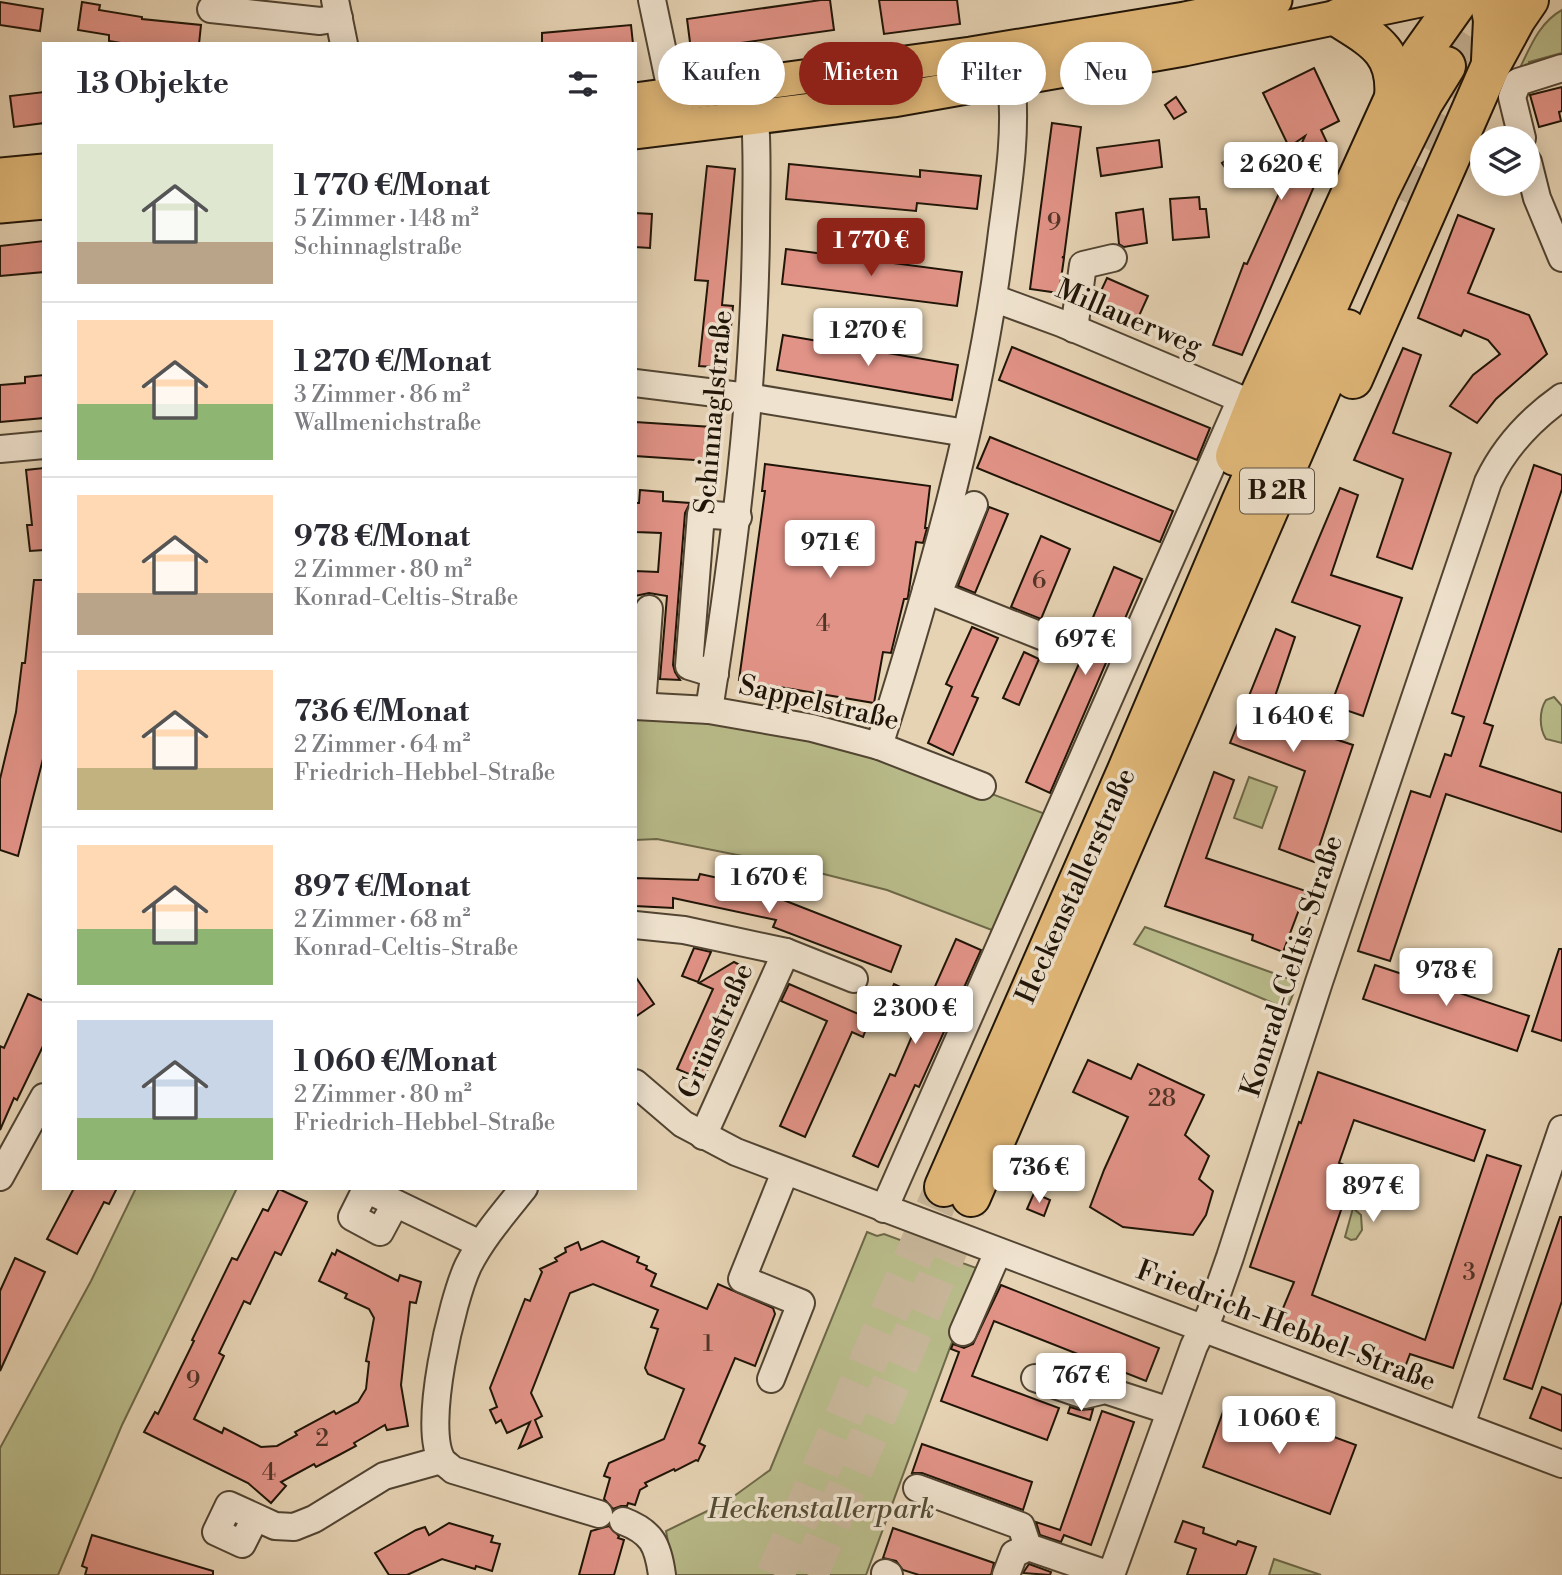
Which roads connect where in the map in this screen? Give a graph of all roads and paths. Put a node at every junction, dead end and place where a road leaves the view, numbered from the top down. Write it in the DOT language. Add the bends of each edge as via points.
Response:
graph roads {
  1 [pos="652,0"];
  2 [pos="1275,0"];
  3 [pos="1420,0"];
  4 [pos="1459,0"];
  5 [pos="1489,0"];
  6 [pos="1529,0"];
  7 [pos="211,9"];
  8 [pos="1337,9"];
  9 [pos="339,21"];
  10 [pos="661,42"];
  11 [pos="1446,66"];
  12 [pos="1562,68"];
  13 [pos="1046,73"];
  14 [pos="1503,77"];
  15 [pos="785,80"];
  16 [pos="937,92"];
  17 [pos="658,97"];
  18 [pos="1394,98"];
  19 [pos="637,100"];
  20 [pos="1014,105"];
  21 [pos="755,117"];
  22 [pos="1519,126"];
  23 [pos="637,132"];
  24 [pos="42,171"];
  25 [pos="0,176"];
  26 [pos="1536,196"];
  27 [pos="1403,201"];
  28 [pos="42,202"];
  29 [pos="0,206"];
  30 [pos="1113,258"];
  31 [pos="1562,258"];
  32 [pos="993,298"];
  33 [pos="1074,329"];
  34 [pos="637,383"];
  35 [pos="748,397"];
  36 [pos="1562,397"];
  37 [pos="1241,399"];
  38 [pos="966,433"];
  39 [pos="42,445"];
  40 [pos="0,449"];
  41 [pos="974,505"];
  42 [pos="738,516"];
  43 [pos="932,592"];
  44 [pos="649,608"];
  45 [pos="1190,623"];
  46 [pos="1049,639"];
  47 [pos="715,674"];
  48 [pos="639,706"];
  49 [pos="709,710"];
  50 [pos="879,746"];
  51 [pos="1153,782"];
  52 [pos="982,786"];
  53 [pos="637,925"];
  54 [pos="786,951"];
  55 [pos="854,979"];
  56 [pos="637,1085"];
  57 [pos="42,1101"];
  58 [pos="1562,1129"];
  59 [pos="703,1136"];
  60 [pos="785,1172"];
  61 [pos="0,1177"];
  62 [pos="522,1190"];
  63 [pos="395,1204"];
  64 [pos="884,1209"];
  65 [pos="480,1244"];
  66 [pos="993,1250"];
  67 [pos="1202,1328"];
  68 [pos="963,1332"];
  69 [pos="1035,1378"];
  70 [pos="771,1379"];
  71 [pos="1170,1411"];
  72 [pos="1461,1425"];
  73 [pos="441,1460"];
  74 [pos="1562,1464"];
  75 [pos="917,1488"];
  76 [pos="255,1518"];
  77 [pos="1028,1547"];
  78 [pos="662,1575"];
  79 [pos="1006,1575"];
  80 [pos="1110,1575"];
  1 -- 10 [label="street"];
  2 -- 15 [label="main road" via="971,54"];
  3 -- 8 [label="main road"];
  4 -- 18 [label="highway"];
  5 -- 14 [label="highway"];
  6 -- 14 [label="highway" via="1516,19"];
  7 -- 9 [label="street"];
  8 -- 13 [label="main road" via="1129,59"];
  8 -- 18 [label="highway" via="1388,57 1396,81"];
  11 -- 45 [label="highway, B 2R" via="1400,145"];
  12 -- 14 [label="street" via="1518,82"];
  14 -- 22 [label="street"];
  14 -- 51 [label="highway" via="1440,186 1263,577"];
  16 -- 21 [label="main road"];
  17 -- 19 [label="main road"];
  18 -- 45 [label="highway" via="1258,398 1198,570"];
  20 -- 32 [label="street"];
  21 -- 23 [label="main road"];
  21 -- 35 [label="street, Schinnaglstraße" via="755,288"];
  24 -- 25 [label="main road"];
  26 -- 31 [label="street"];
  27 -- 51 [label="highway, B 2R"];
  28 -- 29 [label="main road"];
  30 -- 33 [label="street" via="1083,265"];
  32 -- 33 [label="street, Millauerweg"];
  32 -- 38 [label="street"];
  33 -- 37 [label="street, Millauerweg"];
  34 -- 35 [label="street"];
  35 -- 38 [label="street"];
  35 -- 42 [label="street, Schinnaglstraße"];
  36 -- 67 [label="street, Konrad-Celtis-Straße" via="1532,422 1488,482 1230,1257"];
  37 -- 64 [label="street, Heckenstallerstraße"];
  38 -- 43 [label="street"];
  39 -- 40 [label="street"];
  41 -- 43 [label="street"];
  42 -- 47 [label="street, Schinnaglstraße"];
  42 -- 47 [label="street" via="701,514 690,666"];
  43 -- 46 [label="street"];
  43 -- 50 [label="street"];
  44 -- 48 [label="street"];
  45 -- 51 [label="highway, Heckenstallerstraße / B 2R" via="957,1192"];
  47 -- 49 [label="street, Schinnaglstraße"];
  48 -- 49 [label="street, Sappelstraße"];
  49 -- 50 [label="street, Sappelstraße" via="812,728"];
  50 -- 52 [label="street, Sappelstraße"];
  53 -- 54 [label="street, Grünstraße"];
  54 -- 55 [label="street, Grünstraße"];
  54 -- 59 [label="street, Grünstraße"];
  56 -- 59 [label="street, Friedrich-Hebbel-Straße"];
  57 -- 61 [label="street"];
  58 -- 72 [label="street"];
  59 -- 60 [label="street, Friedrich-Hebbel-Straße"];
  60 -- 64 [label="street, Friedrich-Hebbel-Straße"];
  60 -- 70 [label="street" via="742,1279 801,1303"];
  62 -- 65 [label="street"];
  63 -- 65 [label="street"];
  64 -- 66 [label="street, Friedrich-Hebbel-Straße"];
  65 -- 73 [label="street" via="467,1268 444,1342 435,1419"];
  66 -- 67 [label="street, Friedrich-Hebbel-Straße"];
  66 -- 68 [label="street"];
  67 -- 71 [label="street, Konrad-Celtis-Straße"];
  67 -- 72 [label="street, Friedrich-Hebbel-Straße"];
  69 -- 71 [label="street" via="1084,1395 1105,1390"];
  71 -- 80 [label="street, Konrad-Celtis-Straße"];
  72 -- 74 [label="street, Friedrich-Hebbel-Straße"];
  73 -- 76 [label="street" via="384,1476 294,1527"];
  73 -- 78 [label="street" via="453,1470 640,1529 657,1551"];
  75 -- 77 [label="street" via="1021,1526"];
  77 -- 79 [label="street" via="1014,1554"];
  77 -- 80 [label="street"];
}
